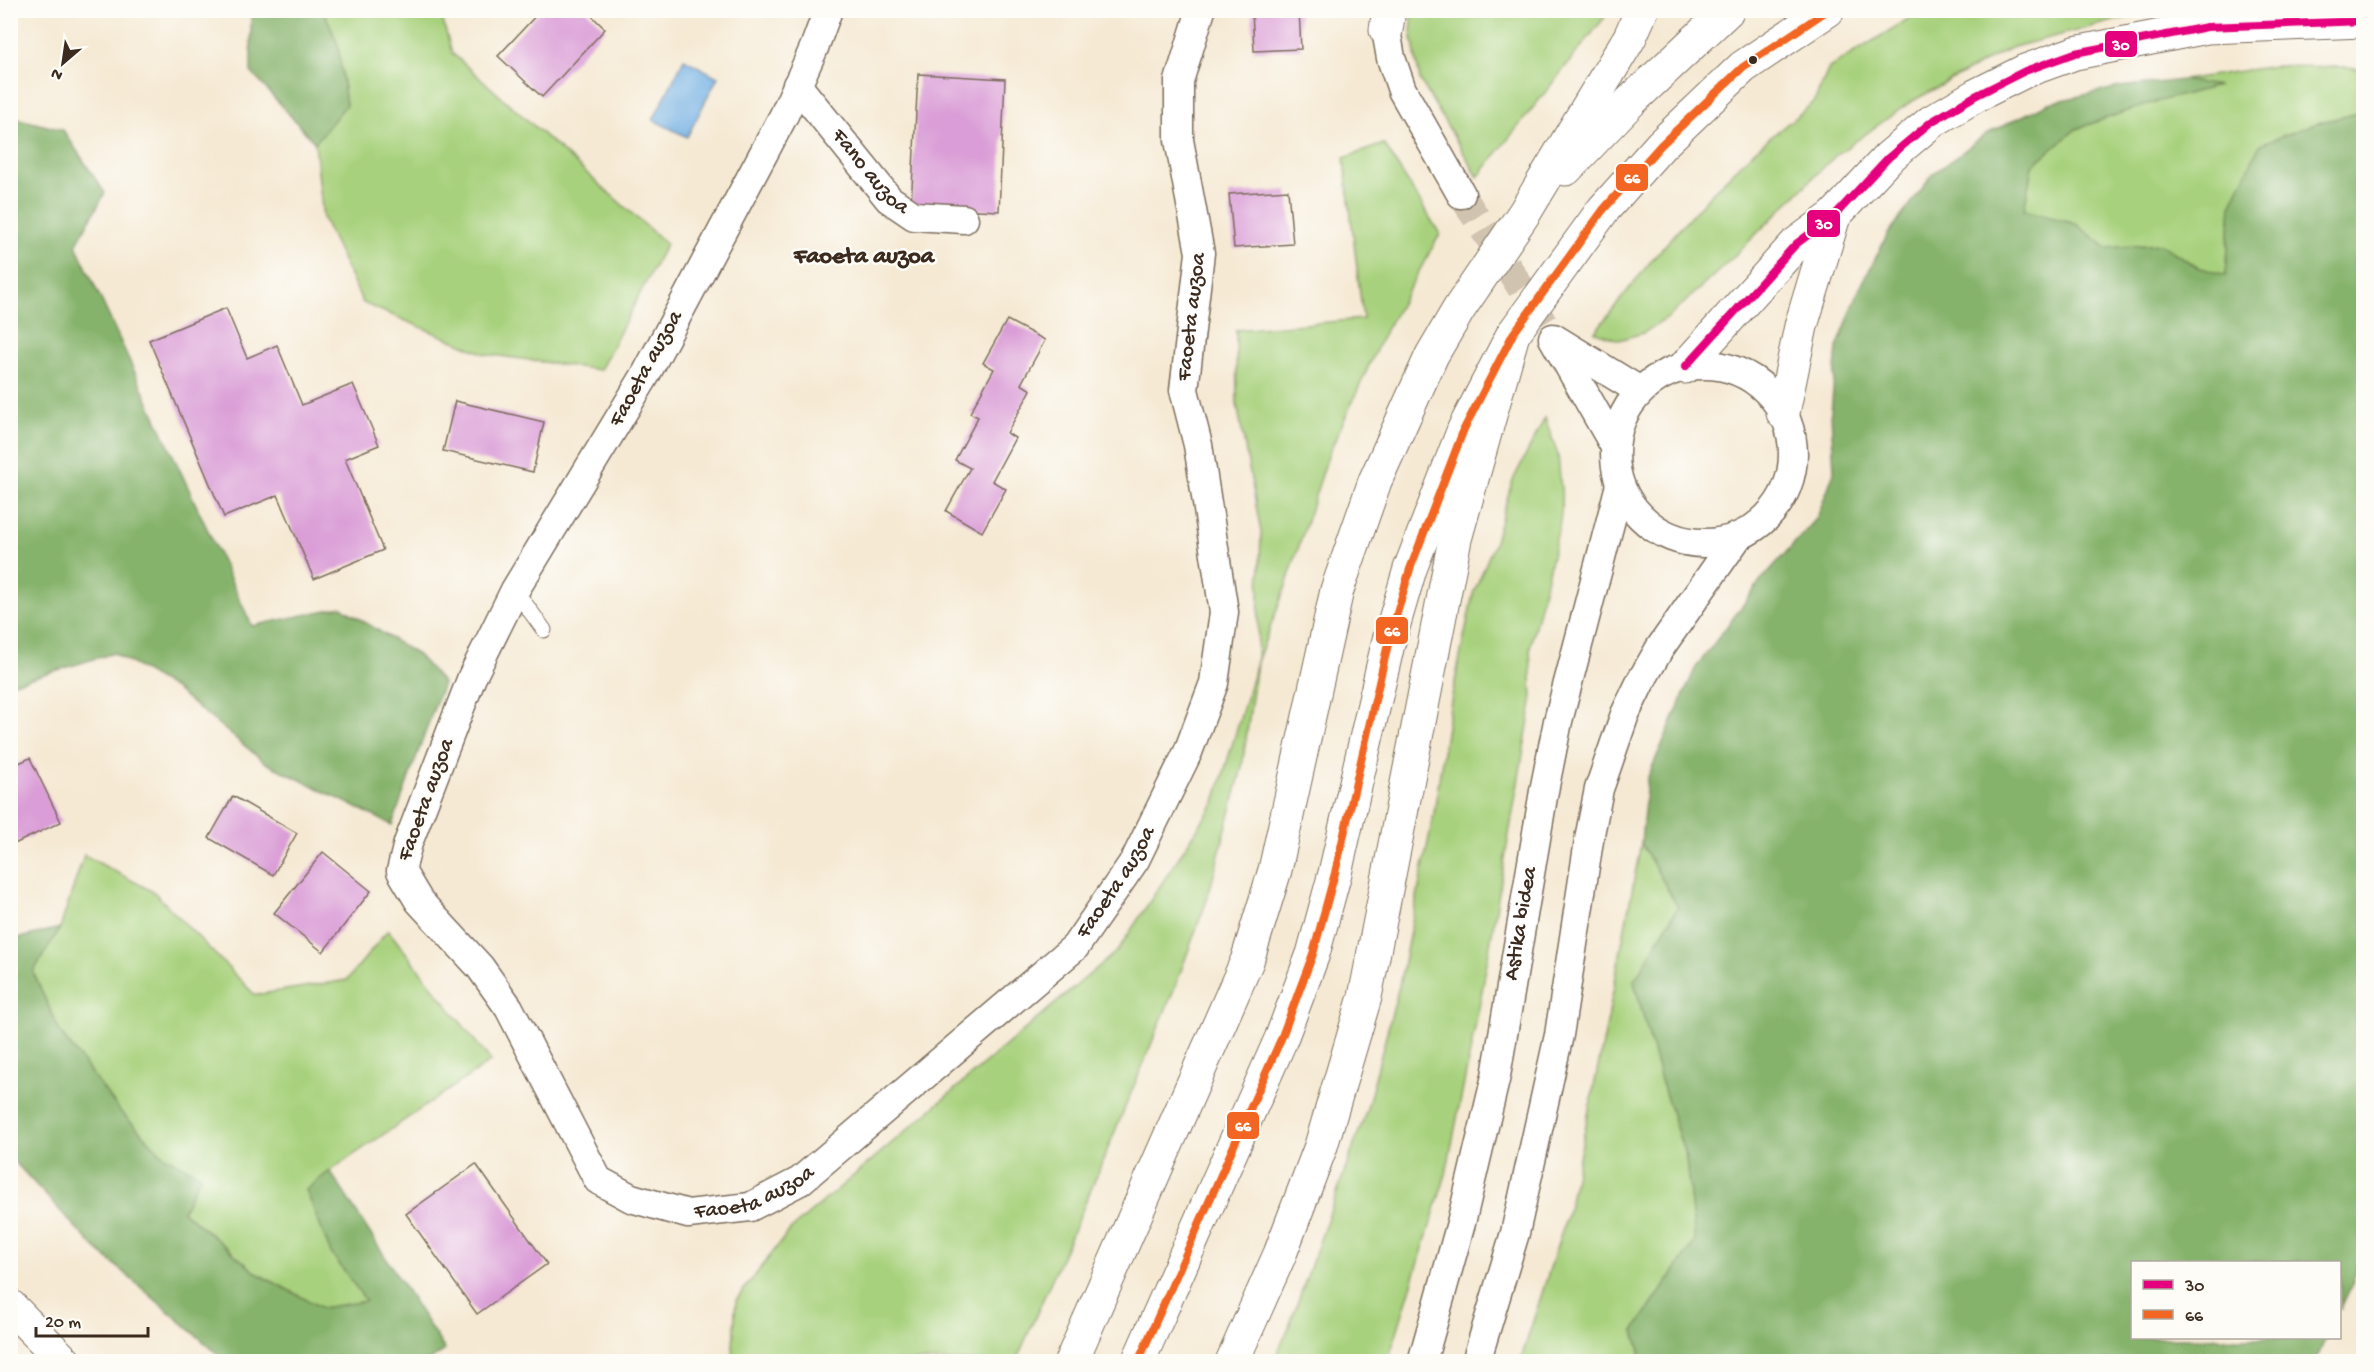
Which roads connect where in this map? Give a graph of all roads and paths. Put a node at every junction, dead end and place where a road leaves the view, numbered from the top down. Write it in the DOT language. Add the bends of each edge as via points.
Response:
graph roads {
  1 [pos="828,10"];
  2 [pos="1201,10"];
  3 [pos="1650,10"];
  4 [pos="1728,10"];
  5 [pos="1828,10"];
  6 [pos="1386,17"];
  7 [pos="2364,21"];
  8 [pos="1636,24"];
  9 [pos="797,85"];
  10 [pos="1461,194"];
  11 [pos="1525,212"];
  12 [pos="1834,216"];
  13 [pos="964,219"];
  14 [pos="1513,334"];
  15 [pos="1685,367"];
  16 [pos="1640,390"];
  17 [pos="1784,412"];
  18 [pos="1614,445"];
  19 [pos="1620,485"];
  20 [pos="1737,538"];
  21 [pos="515,590"];
  22 [pos="544,630"];
  23 [pos="10,1306"];
  24 [pos="65,1362"];
  25 [pos="1071,1362"];
  26 [pos="1138,1362"];
  27 [pos="1232,1362"];
  28 [pos="1422,1362"];
  29 [pos="1476,1362"];
  1 -- 9 [label="street, Faoeta auzoa"];
  2 -- 21 [label="street, Faoeta auzoa" via="1179,81 1179,140 1200,253 1184,390 1198,446 1224,612 1214,683 1188,752 1135,860 1075,946 800,1181 750,1207 688,1214 631,1198 598,1180 509,1008 480,967 419,901 401,871 408,843 472,677"];
  3 -- 8 [label="lane"];
  4 -- 11 [label="main road" via="1632,100"];
  5 -- 14 [label="main road" via="1743,67 1661,145 1603,210"];
  6 -- 10 [label="street" via="1391,58 1402,90"];
  7 -- 12 [label="main road" via="2207,27 2075,53 2025,71 1930,122 1888,158"];
  8 -- 11 [label="main road"];
  9 -- 13 [label="street, Fano auzoa" via="889,199 914,216"];
  9 -- 21 [label="street, Faoeta auzoa" via="645,376"];
  11 -- 25 [label="main road" via="1432,355 1375,481 1337,590 1275,870 1247,962"];
  12 -- 15 [label="main road" via="1796,244"];
  12 -- 17 [label="main road" via="1801,326"];
  14 -- 26 [label="main road" via="1464,429 1410,569 1388,644 1313,954 1281,1039"];
  14 -- 27 [label="main road" via="1453,550 1365,997 1321,1146 1280,1254"];
  15 -- 16 [label="street" via="1661,375"];
  15 -- 17 [label="street" via="1713,365 1740,372 1764,387"];
  16 -- 18 [label="street" via="1623,415"];
  16 -- 18 [label="street" via="1553,338"];
  17 -- 20 [label="street" via="1792,435 1794,463 1787,490 1772,513"];
  18 -- 19 [label="street"];
  19 -- 20 [label="street" via="1632,508 1650,526 1674,539 1699,544"];
  19 -- 28 [label="street, Astika bidea" via="1558,721 1496,1076"];
  20 -- 29 [label="street" via="1641,681 1599,789 1559,1035 1515,1233"];
  21 -- 22 [label="lane"];
  23 -- 24 [label="main road"];
}
